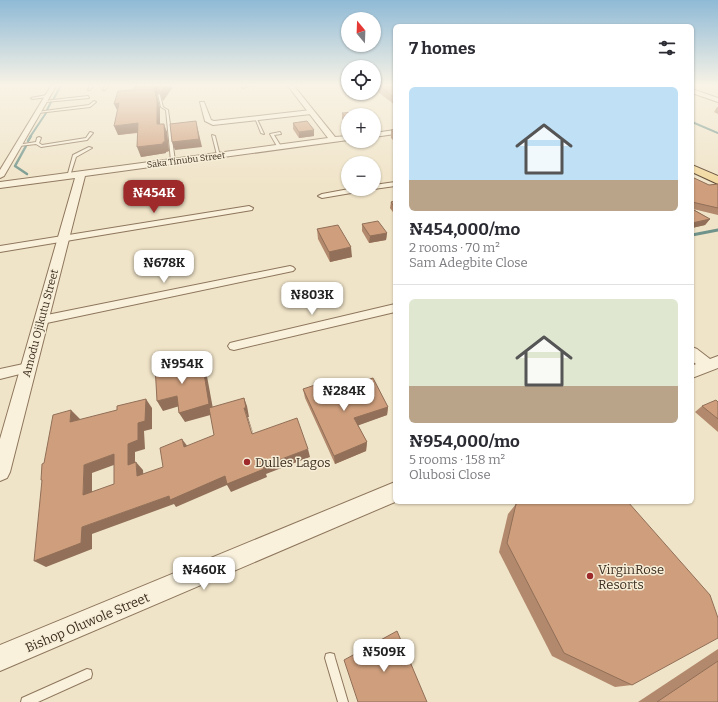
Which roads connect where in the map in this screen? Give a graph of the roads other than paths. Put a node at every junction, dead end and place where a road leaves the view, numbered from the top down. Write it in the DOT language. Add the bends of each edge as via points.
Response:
graph roads {
  1 [pos="34,119"];
  2 [pos="168,119"];
  3 [pos="208,119"];
  4 [pos="256,119"];
  5 [pos="316,119"];
  6 [pos="263,132"];
  7 [pos="280,132"];
  8 [pos="393,132"];
  9 [pos="91,133"];
  10 [pos="381,134"];
  11 [pos="213,136"];
  12 [pos="39,138"];
  13 [pos="341,139"];
  14 [pos="333,140"];
  15 [pos="37,143"];
  16 [pos="19,145"];
  17 [pos="90,148"];
  18 [pos="280,148"];
  19 [pos="220,155"];
  20 [pos="173,161"];
  21 [pos="694,163"];
  22 [pos="694,169"];
  23 [pos="718,174"];
  24 [pos="74,175"];
  25 [pos="0,176"];
  26 [pos="718,180"];
  27 [pos="393,184"];
  28 [pos="0,185"];
  29 [pos="381,186"];
  30 [pos="341,193"];
  31 [pos="322,196"];
  32 [pos="249,208"];
  33 [pos="63,239"];
  34 [pos="0,249"];
  35 [pos="290,269"];
  36 [pos="393,308"];
  37 [pos="42,320"];
  38 [pos="234,346"];
  39 [pos="694,354"];
  40 [pos="713,364"];
  41 [pos="28,368"];
  42 [pos="694,371"];
  43 [pos="0,374"];
  44 [pos="0,472"];
  45 [pos="393,493"];
  46 [pos="0,658"];
  47 [pos="330,658"];
  48 [pos="87,674"];
  49 [pos="26,702"];
  50 [pos="342,702"];
  1 -- 16 [label="street"];
  2 -- 20 [label="lane"];
  3 -- 4 [label="street" via="210,123"];
  4 -- 6 [label="lane"];
  5 -- 14 [label="street"];
  7 -- 18 [label="lane" via="272,134"];
  8 -- 10 [label="street"];
  9 -- 15 [label="lane" via="87,139 80,141 41,146"];
  11 -- 19 [label="lane"];
  12 -- 15 [label="lane"];
  13 -- 14 [label="street, Saka Tinubu Street"];
  14 -- 18 [label="street, Saka Tinubu Street"];
  15 -- 16 [label="lane"];
  16 -- 25 [label="street"];
  17 -- 24 [label="lane" via="74,156"];
  18 -- 19 [label="street, Saka Tinubu Street"];
  19 -- 20 [label="street, Saka Tinubu Street"];
  20 -- 24 [label="street, Saka Tinubu Street"];
  21 -- 23 [label="main road"];
  22 -- 26 [label="main road"];
  24 -- 28 [label="street, Saka Tinubu Street"];
  24 -- 33 [label="street, Amodu Ojikutu Street"];
  27 -- 29 [label="street"];
  30 -- 31 [label="street"];
  32 -- 33 [label="street"];
  33 -- 34 [label="street"];
  33 -- 37 [label="street, Amodu Ojikutu Street"];
  35 -- 37 [label="street"];
  36 -- 38 [label="street"];
  37 -- 41 [label="street, Amodu Ojikutu Street"];
  39 -- 40 [label="street"];
  40 -- 42 [label="street"];
  41 -- 43 [label="street"];
  41 -- 44 [label="street, Amodu Ojikutu Street"];
  45 -- 46 [label="street, Bishop Oluwole Street"];
  47 -- 50 [label="lane"];
  48 -- 49 [label="lane"];
}
